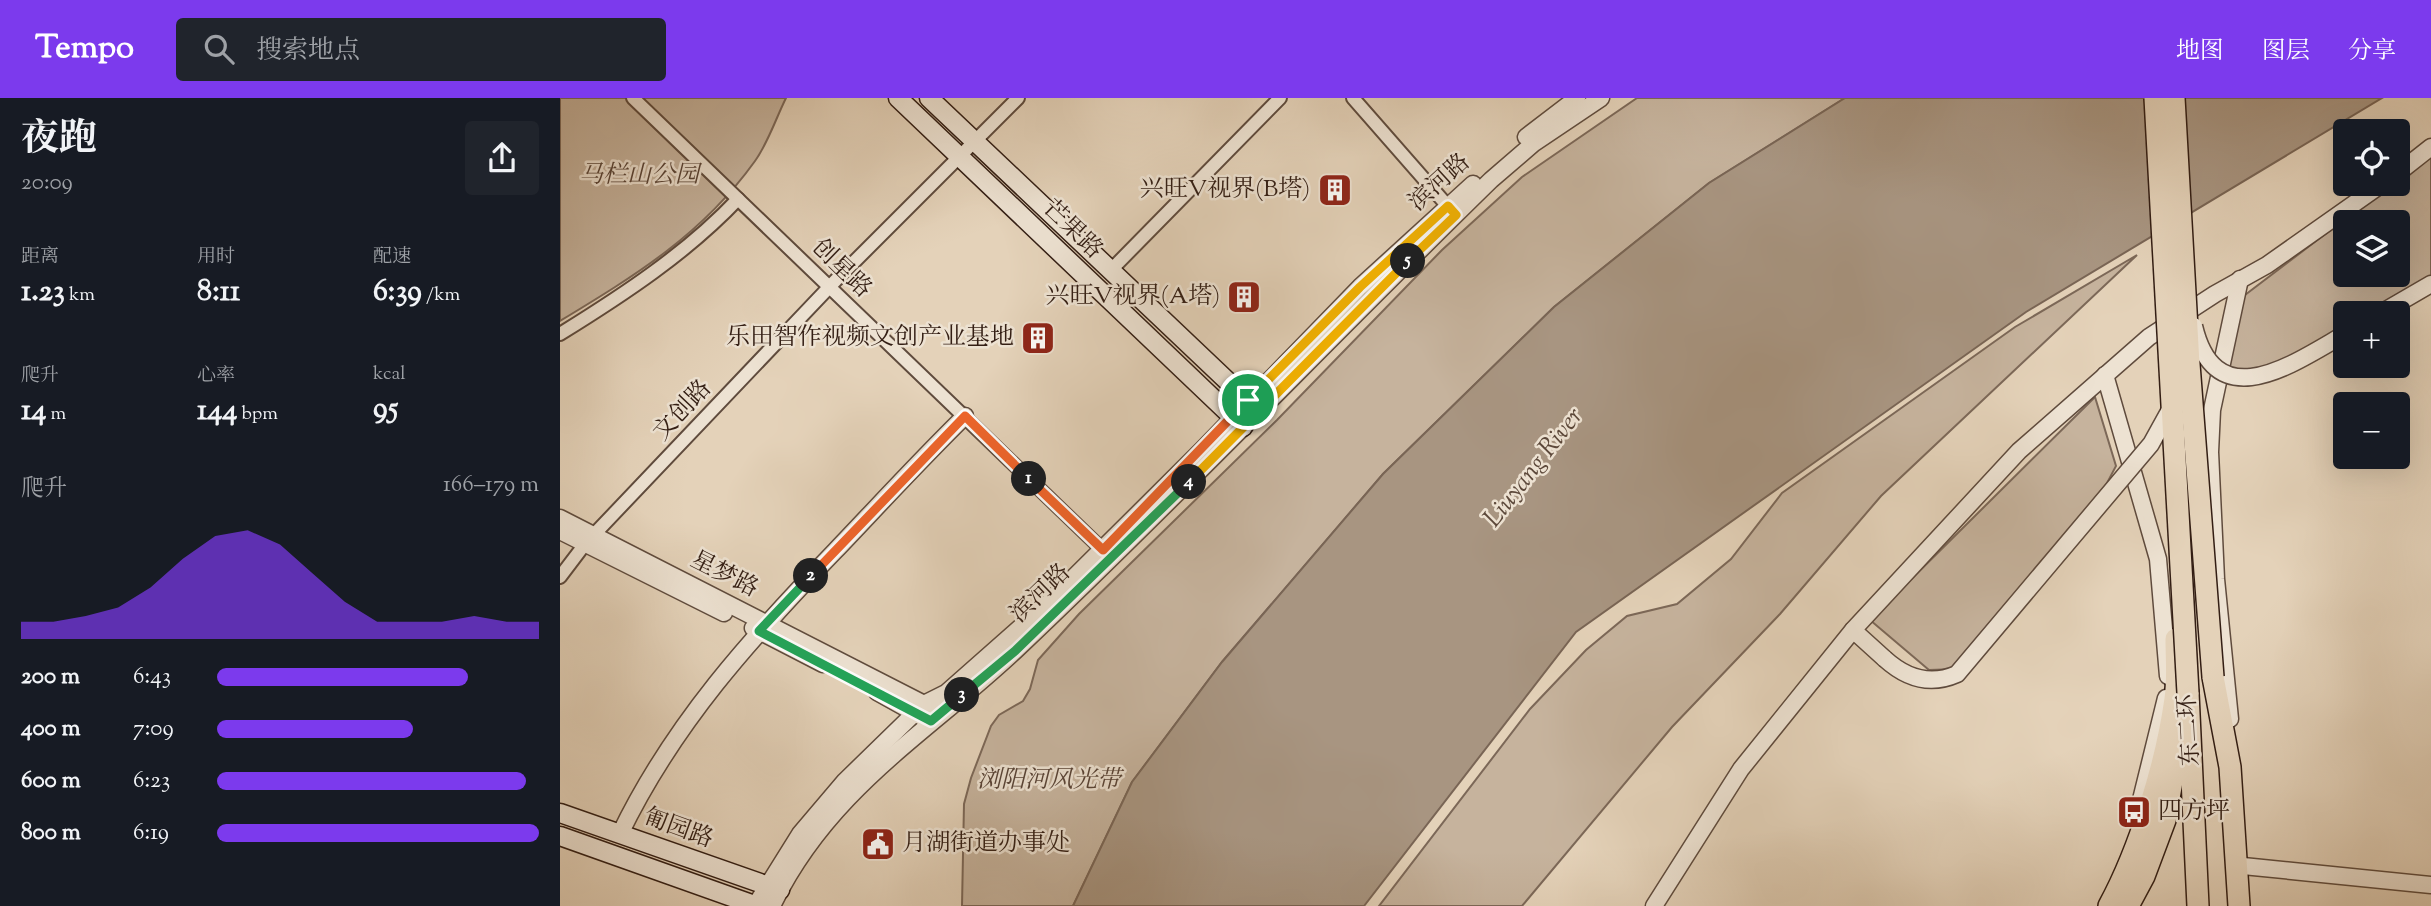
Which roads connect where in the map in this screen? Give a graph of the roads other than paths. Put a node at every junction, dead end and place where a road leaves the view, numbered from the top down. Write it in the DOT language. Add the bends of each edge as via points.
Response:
graph roads {
  1 [pos="633,98"];
  2 [pos="898,98"];
  3 [pos="929,98"];
  4 [pos="1018,98"];
  5 [pos="1280,98"];
  6 [pos="1353,98"];
  7 [pos="1577,98"];
  8 [pos="1601,98"];
  9 [pos="2155,98"];
  10 [pos="2175,98"];
  11 [pos="975,142"];
  12 [pos="2431,147"];
  13 [pos="959,156"];
  14 [pos="2410,164"];
  15 [pos="2365,196"];
  16 [pos="738,199"];
  17 [pos="1452,211"];
  18 [pos="1111,270"];
  19 [pos="2239,279"];
  20 [pos="2431,284"];
  21 [pos="829,287"];
  22 [pos="2187,297"];
  23 [pos="2402,301"];
  24 [pos="560,334"];
  25 [pos="2333,341"];
  26 [pos="2105,375"];
  27 [pos="1254,405"];
  28 [pos="2172,406"];
  29 [pos="965,416"];
  30 [pos="1237,422"];
  31 [pos="2176,483"];
  32 [pos="560,518"];
  33 [pos="560,531"];
  34 [pos="590,539"];
  35 [pos="1107,554"];
  36 [pos="560,577"];
  37 [pos="763,627"];
  38 [pos="1853,630"];
  39 [pos="2213,677"];
  40 [pos="2188,693"];
  41 [pos="919,708"];
  42 [pos="936,717"];
  43 [pos="560,813"];
  44 [pos="620,834"];
  45 [pos="560,836"];
  46 [pos="2243,866"];
  47 [pos="2431,885"];
  48 [pos="773,893"];
  49 [pos="756,906"];
  50 [pos="1654,906"];
  51 [pos="2098,906"];
  52 [pos="2109,906"];
  53 [pos="2128,906"];
  54 [pos="2197,906"];
  55 [pos="2226,906"];
  56 [pos="2239,906"];
  57 [pos="2245,906"];
  1 -- 16 [label="street, 创星路"];
  2 -- 13 [label="main road, 芒果路"];
  3 -- 11 [label="main road, 芒果路"];
  4 -- 11 [label="street, 文创路"];
  5 -- 18 [label="street"];
  6 -- 17 [label="street"];
  7 -- 17 [label="street, 滨河路" via="1517,144"];
  8 -- 17 [label="street, 滨河路" via="1534,143"];
  9 -- 28 [label="highway, bridge"];
  10 -- 22 [label="highway, bridge"];
  11 -- 13 [label="street, 文创路"];
  11 -- 18 [label="main road, 芒果路"];
  12 -- 14 [label="street"];
  13 -- 21 [label="street, 文创路"];
  13 -- 30 [label="main road, 芒果路"];
  15 -- 19 [label="street" via="2267,265"];
  16 -- 21 [label="street, 创星路"];
  16 -- 24 [label="street" via="695,240"];
  17 -- 27 [label="street, 滨河路"];
  18 -- 27 [label="main road, 芒果路"];
  19 -- 26 [label="street" via="2149,337"];
  19 -- 46 [label="street" via="2212,410 2210,452 2216,579"];
  20 -- 23 [label="street"];
  21 -- 29 [label="street, 创星路"];
  21 -- 34 [label="street, 文创路"];
  22 -- 25 [label="street, bridge" via="2199,346 2221,371 2236,377 2252,379 2279,372"];
  22 -- 39 [label="highway, bridge"];
  26 -- 38 [label="street" via="2019,452"];
  26 -- 51 [label="street" via="2158,559 2169,688 2127,858"];
  27 -- 30 [label="street, 滨河路"];
  28 -- 31 [label="highway, bridge"];
  28 -- 38 [label="street, bridge" via="2151,444 1957,674 1941,681 1901,674"];
  29 -- 35 [label="street, 创星路"];
  29 -- 37 [label="street"];
  30 -- 35 [label="street, 滨河路" via="1202,450"];
  31 -- 40 [label="highway, bridge"];
  31 -- 52 [label="highway, bridge" via="2175,698 2152,796 2124,878"];
  32 -- 34 [label="street, 星梦路"];
  33 -- 34 [label="street, 星梦路"];
  34 -- 36 [label="street, 文创路"];
  34 -- 37 [label="street, 星梦路"];
  35 -- 41 [label="street, 滨河路" via="946,693"];
  35 -- 42 [label="street, 滨河路" via="1015,651"];
  37 -- 41 [label="street, 星梦路"];
  37 -- 44 [label="street" via="697,705"];
  38 -- 50 [label="street" via="1741,769"];
  39 -- 55 [label="highway, 东二环"];
  39 -- 56 [label="highway" via="2230,767"];
  40 -- 53 [label="highway" via="2165,820"];
  40 -- 54 [label="highway"];
  41 -- 42 [label="street, 星梦路"];
  41 -- 48 [label="street, 滨河路" via="845,781 800,834"];
  42 -- 48 [label="street, 滨河路" via="886,759 825,821"];
  43 -- 44 [label="main road, 匍园路"];
  44 -- 48 [label="main road, 匍园路"];
  45 -- 49 [label="main road, 匍园路"];
  46 -- 47 [label="street"];
  46 -- 57 [label="street"];
  48 -- 49 [label="street, 滨河路"];
}
